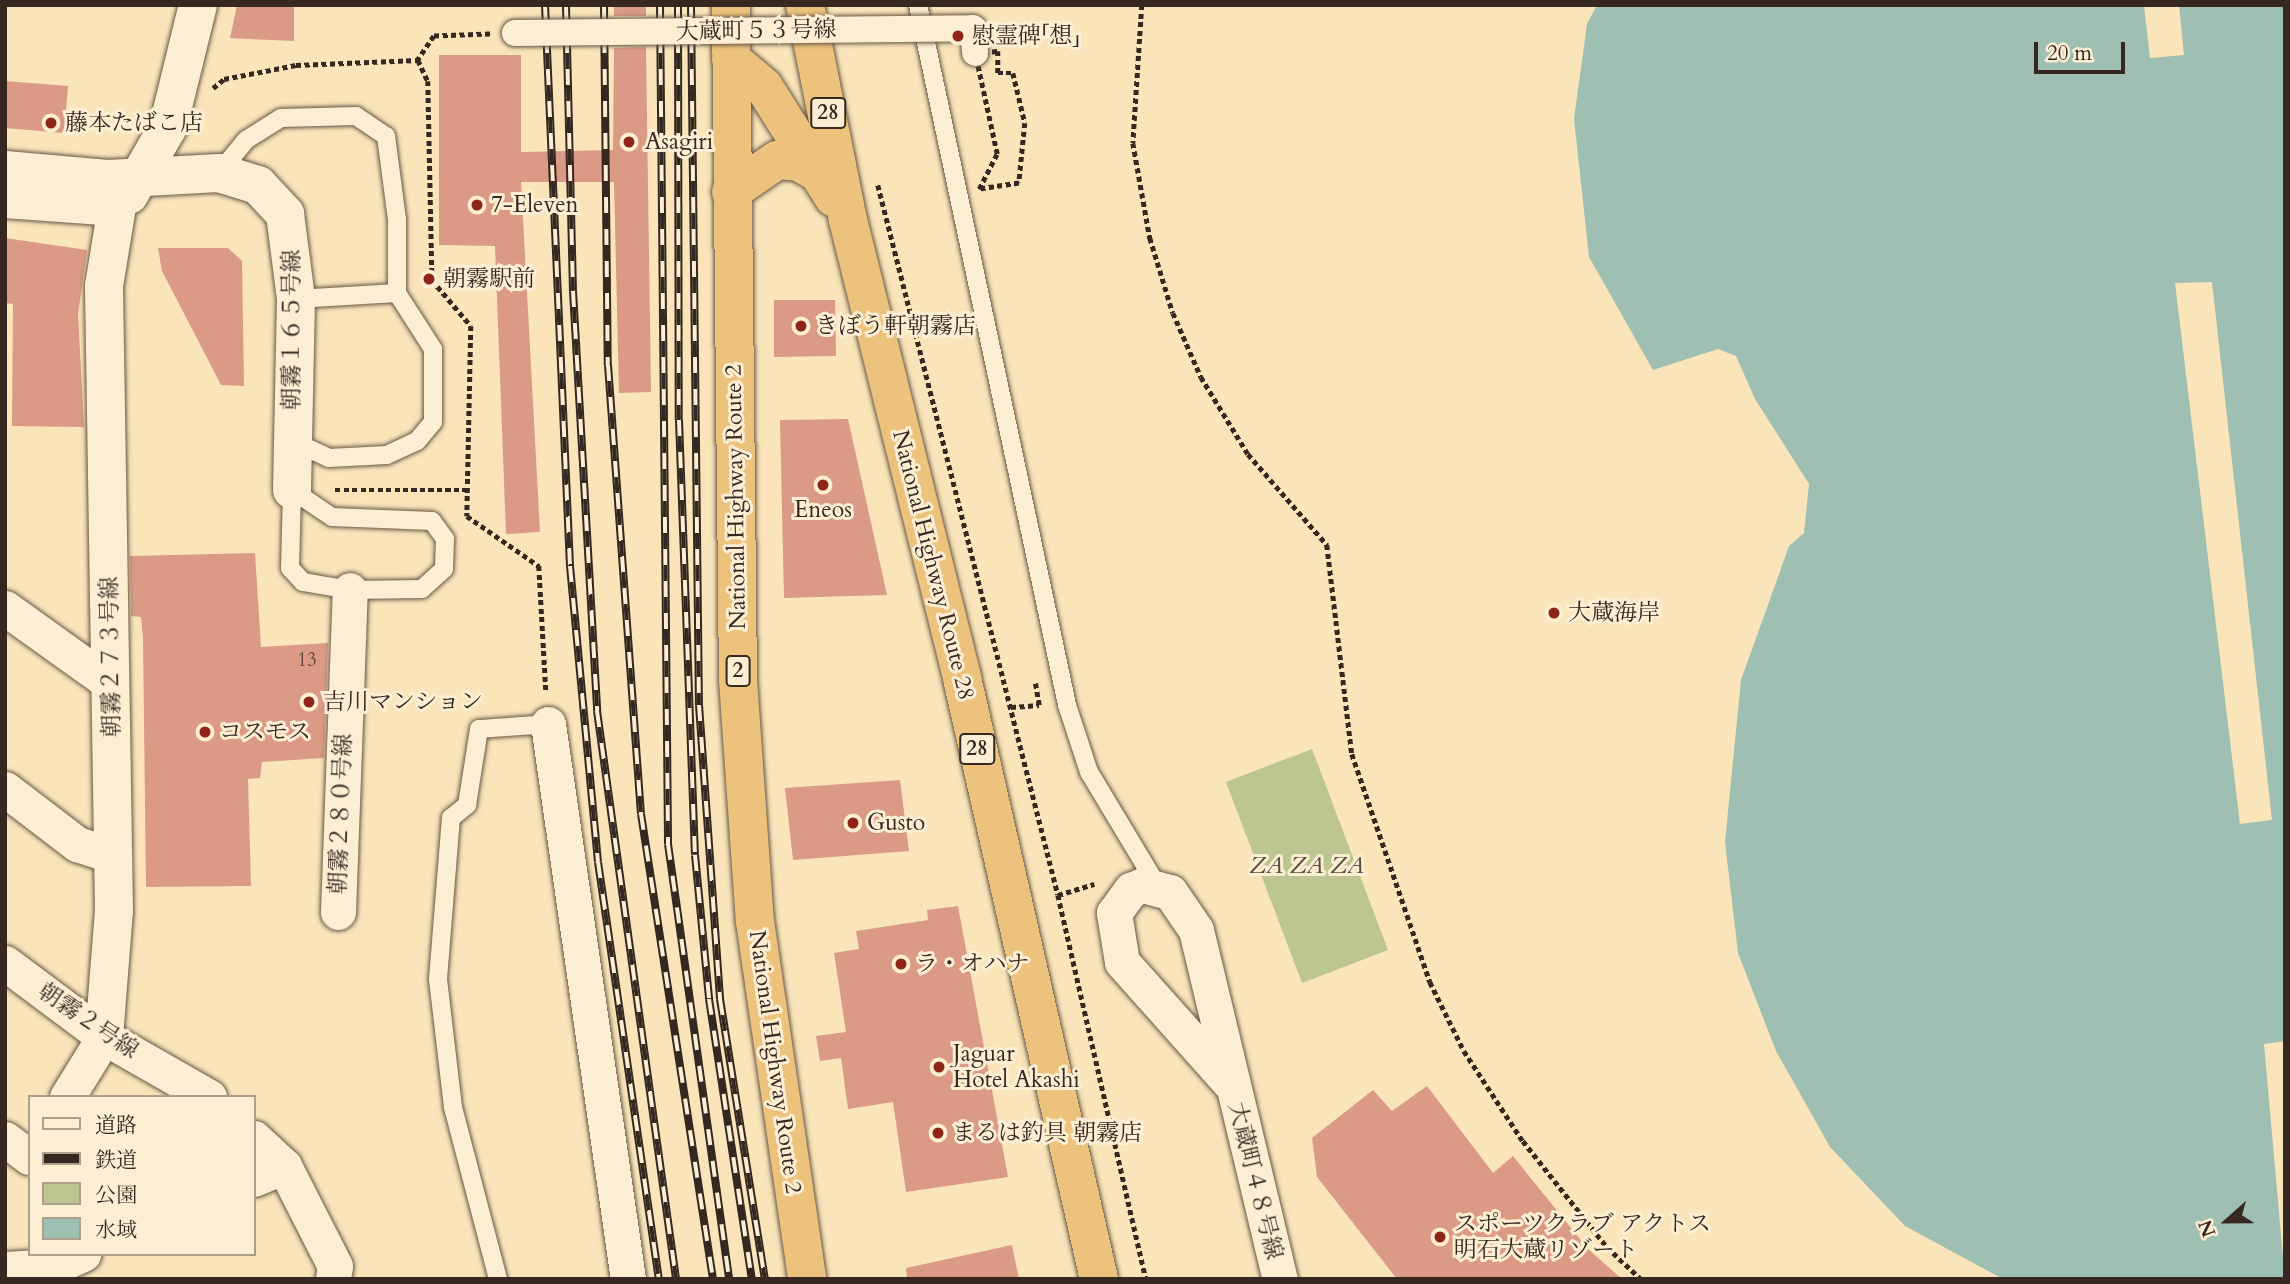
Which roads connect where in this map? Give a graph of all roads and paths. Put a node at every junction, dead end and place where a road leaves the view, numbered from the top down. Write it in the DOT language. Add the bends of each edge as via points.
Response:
graph roads {
  1 [pos="198,5"];
  2 [pos="731,5"];
  3 [pos="806,5"];
  4 [pos="918,5"];
  5 [pos="1142,5"];
  6 [pos="508,33"];
  7 [pos="975,53"];
  8 [pos="731,59"];
  9 [pos="418,60"];
  10 [pos="998,72"];
  11 [pos="168,127"];
  12 [pos="5,170"];
  13 [pos="219,173"];
  14 [pos="874,173"];
  15 [pos="820,174"];
  16 [pos="144,178"];
  17 [pos="731,192"];
  18 [pos="5,199"];
  19 [pos="117,207"];
  20 [pos="848,220"];
  21 [pos="397,293"];
  22 [pos="296,299"];
  23 [pos="293,441"];
  24 [pos="292,490"];
  25 [pos="467,490"];
  26 [pos="350,590"];
  27 [pos="5,608"];
  28 [pos="111,684"];
  29 [pos="548,724"];
  30 [pos="5,789"];
  31 [pos="114,856"];
  32 [pos="1158,887"];
  33 [pos="338,912"];
  34 [pos="5,963"];
  35 [pos="104,1037"];
  36 [pos="1230,1082"];
  37 [pos="68,1095"];
  38 [pos="206,1095"];
  39 [pos="5,1139"];
  40 [pos="256,1143"];
  41 [pos="28,1156"];
  42 [pos="28,1158"];
  43 [pos="269,1173"];
  44 [pos="5,1174"];
  45 [pos="78,1256"];
  46 [pos="5,1269"];
  47 [pos="333,1279"];
  48 [pos="498,1279"];
  49 [pos="628,1279"];
  50 [pos="807,1279"];
  51 [pos="1099,1279"];
  52 [pos="1146,1279"];
  53 [pos="1280,1279"];
  54 [pos="1641,1279"];
  1 -- 11 [label="street"];
  2 -- 8 [label="highway, National Highway Route 2 / 2"];
  3 -- 20 [label="highway, National Highway Route 28 / 28"];
  4 -- 32 [label="lane" via="1067,705 1089,772"];
  5 -- 54 [label="path" via="1133,143 1150,237 1173,313 1201,377 1248,454 1327,545 1352,754 1425,969 1464,1051 1523,1141 1607,1247"];
  6 -- 7 [label="street, 大蔵町５３号線, bridge" via="973,29"];
  6 -- 9 [label="path" via="434,36"];
  7 -- 10 [label="path" via="997,154 979,189 1020,183 1026,123 1013,72"];
  8 -- 15 [label="highway, National Highway Route 28 / 28" via="764,87"];
  8 -- 17 [label="highway, National Highway Route 2 / 2"];
  9 -- 11 [label="path" via="296,65 224,79"];
  9 -- 25 [label="path" via="428,81 432,280 471,326"];
  11 -- 16 [label="street"];
  12 -- 16 [label="street, 朝霧１６５号線"];
  13 -- 16 [label="street, 朝霧１６５号線"];
  13 -- 21 [label="lane" via="246,140 281,118 356,116 386,136 397,219"];
  13 -- 22 [label="street, 朝霧１６５号線" via="258,185 285,214"];
  14 -- 52 [label="path" via="1058,895"];
  15 -- 17 [label="highway" via="777,160"];
  15 -- 20 [label="highway, National Highway Route 28 / 28"];
  16 -- 19 [label="street"];
  17 -- 50 [label="highway, National Highway Route 2 / 2" via="744,775 755,922"];
  18 -- 19 [label="street"];
  19 -- 28 [label="street, 朝霧２７３号線" via="104,286"];
  20 -- 51 [label="highway, National Highway Route 28 / 28" via="962,678"];
  21 -- 22 [label="lane"];
  21 -- 23 [label="lane" via="433,349 433,422 417,441 387,455 329,458"];
  22 -- 23 [label="street, 朝霧１６５号線"];
  23 -- 24 [label="street, 朝霧１６５号線"];
  24 -- 25 [label="path"];
  24 -- 26 [label="lane" via="290,568 303,582"];
  24 -- 26 [label="lane" via="332,517 432,521 445,539 444,569 422,589"];
  25 -- 29 [label="path" via="467,516 539,566"];
  26 -- 33 [label="street, 朝霧２８０号線"];
  27 -- 28 [label="street"];
  28 -- 31 [label="street, 朝霧２７３号線"];
  29 -- 48 [label="lane" via="479,729 467,805 451,818 438,979 453,1107"];
  29 -- 49 [label="street"];
  30 -- 31 [label="street" via="77,844"];
  31 -- 35 [label="street, 朝霧２７３号線"];
  32 -- 36 [label="street, 大蔵町４８号線" via="1170,891 1196,930 1230,1054"];
  32 -- 36 [label="street, 大蔵町４８号線" via="1143,886 1121,897 1114,913 1122,962"];
  34 -- 35 [label="street, 朝霧２号線"];
  35 -- 37 [label="street, 朝霧２７３号線"];
  35 -- 38 [label="street, 朝霧２号線"];
  36 -- 53 [label="street, 大蔵町４８号線"];
  39 -- 41 [label="street"];
  40 -- 43 [label="street"];
  42 -- 44 [label="street"];
  43 -- 47 [label="street" via="335,1266"];
  45 -- 46 [label="street" via="56,1266"];
}
